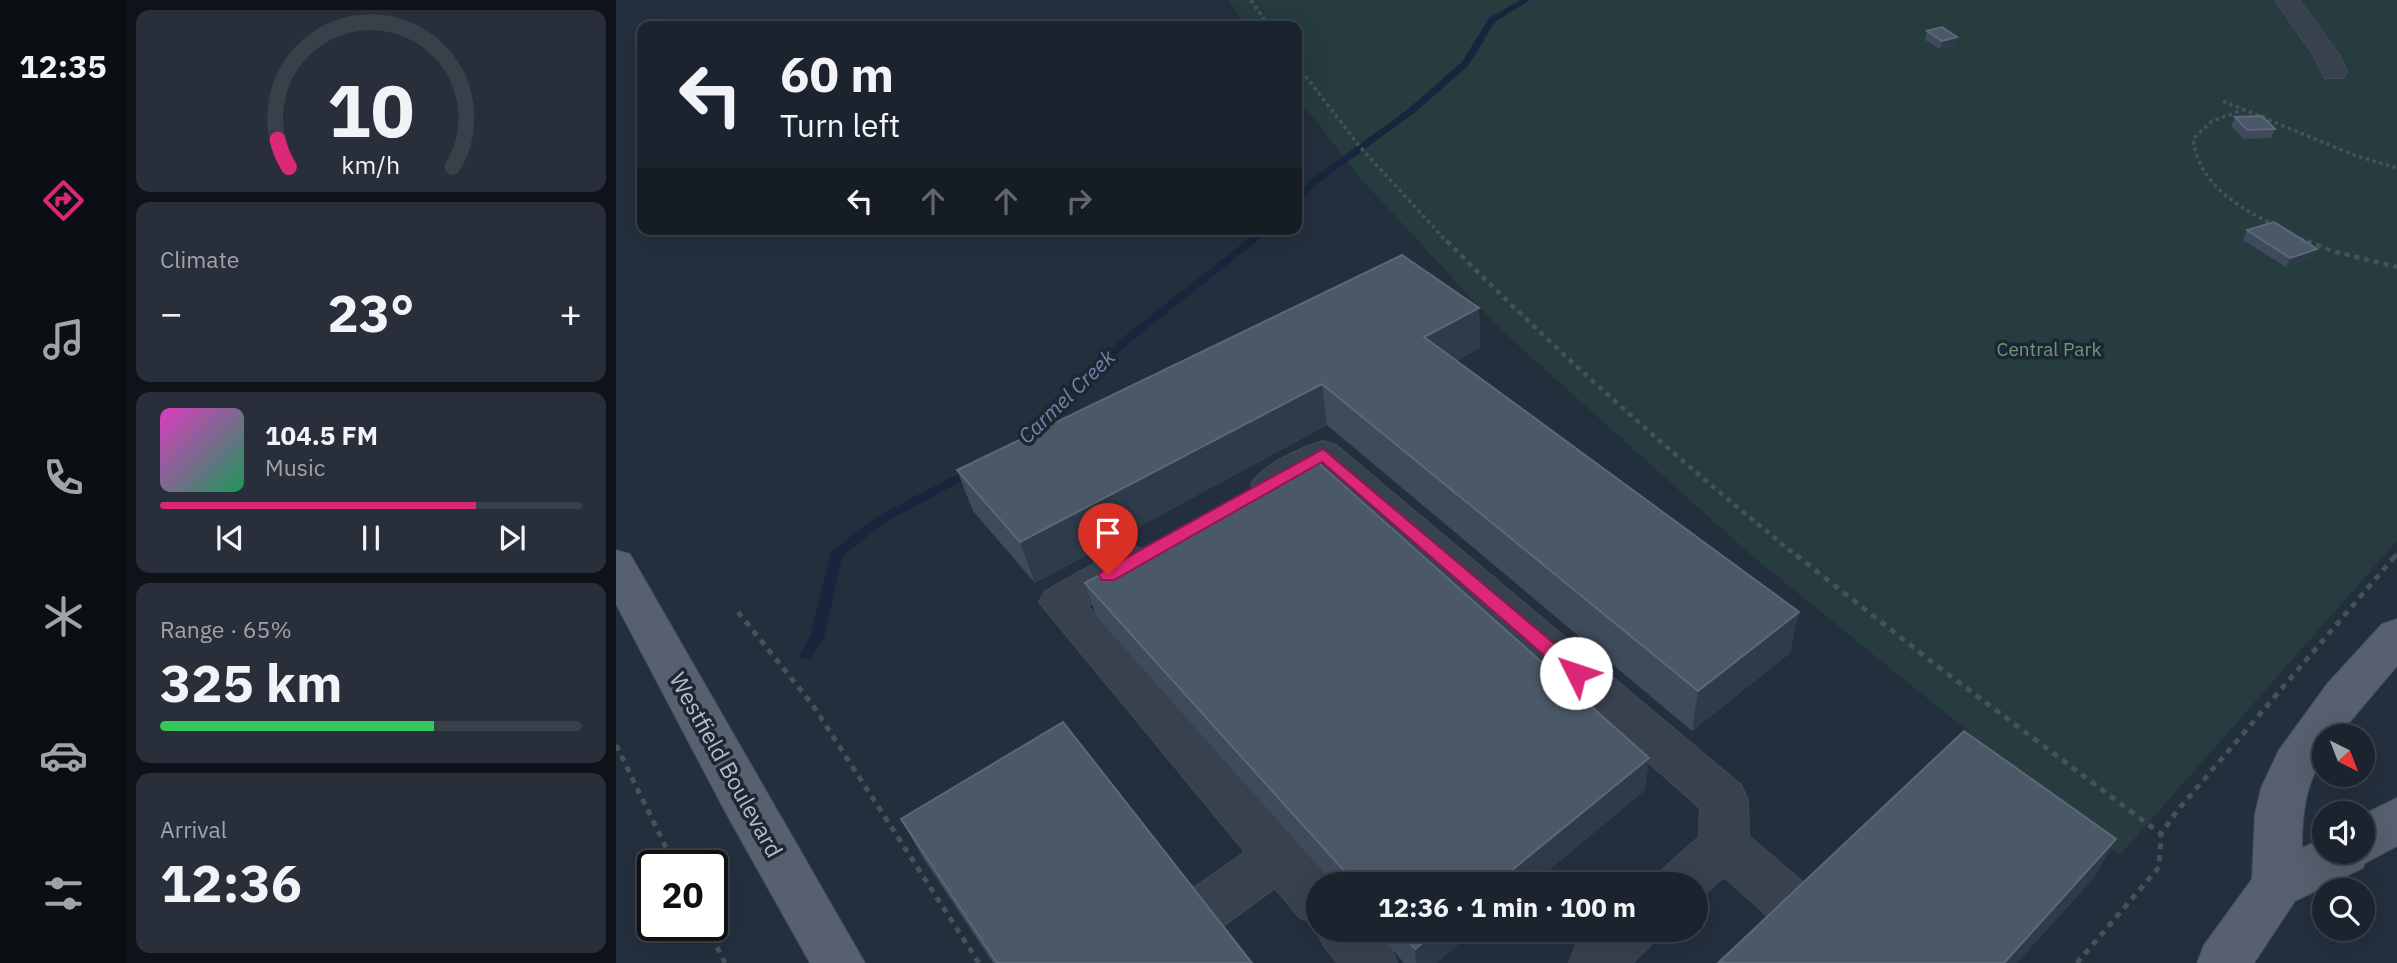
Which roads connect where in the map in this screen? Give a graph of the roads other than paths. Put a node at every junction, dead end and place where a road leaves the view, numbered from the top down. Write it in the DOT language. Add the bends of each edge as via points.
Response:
graph roads {
  1 [pos="2287,0"];
  2 [pos="2334,72"];
  3 [pos="1239,501"];
  4 [pos="1167,542"];
  5 [pos="616,565"];
  6 [pos="2397,636"];
  7 [pos="2397,819"];
  8 [pos="2375,833"];
  9 [pos="1724,846"];
  10 [pos="1279,856"];
  11 [pos="2320,864"];
  12 [pos="1695,872"];
  13 [pos="2277,885"];
  14 [pos="1306,887"];
  15 [pos="1800,912"];
  16 [pos="1197,915"];
  17 [pos="1353,942"];
  18 [pos="1618,942"];
  19 [pos="839,963"];
  20 [pos="1371,963"];
  21 [pos="1595,963"];
  22 [pos="2222,963"];
  1 -- 2 [label="lane"];
  3 -- 9 [label="lane" via="1323,454 1724,800"];
  4 -- 10 [label="lane" via="1060,602"];
  5 -- 19 [label="main road, Westfield Boulevard"];
  6 -- 13 [label="main road" via="2306,743 2279,813"];
  7 -- 8 [label="main road"];
  9 -- 12 [label="lane"];
  9 -- 15 [label="lane"];
  10 -- 14 [label="lane"];
  10 -- 16 [label="lane"];
  11 -- 13 [label="main road"];
  13 -- 22 [label="main road"];
  17 -- 20 [label="lane"];
  18 -- 21 [label="lane"];
}
